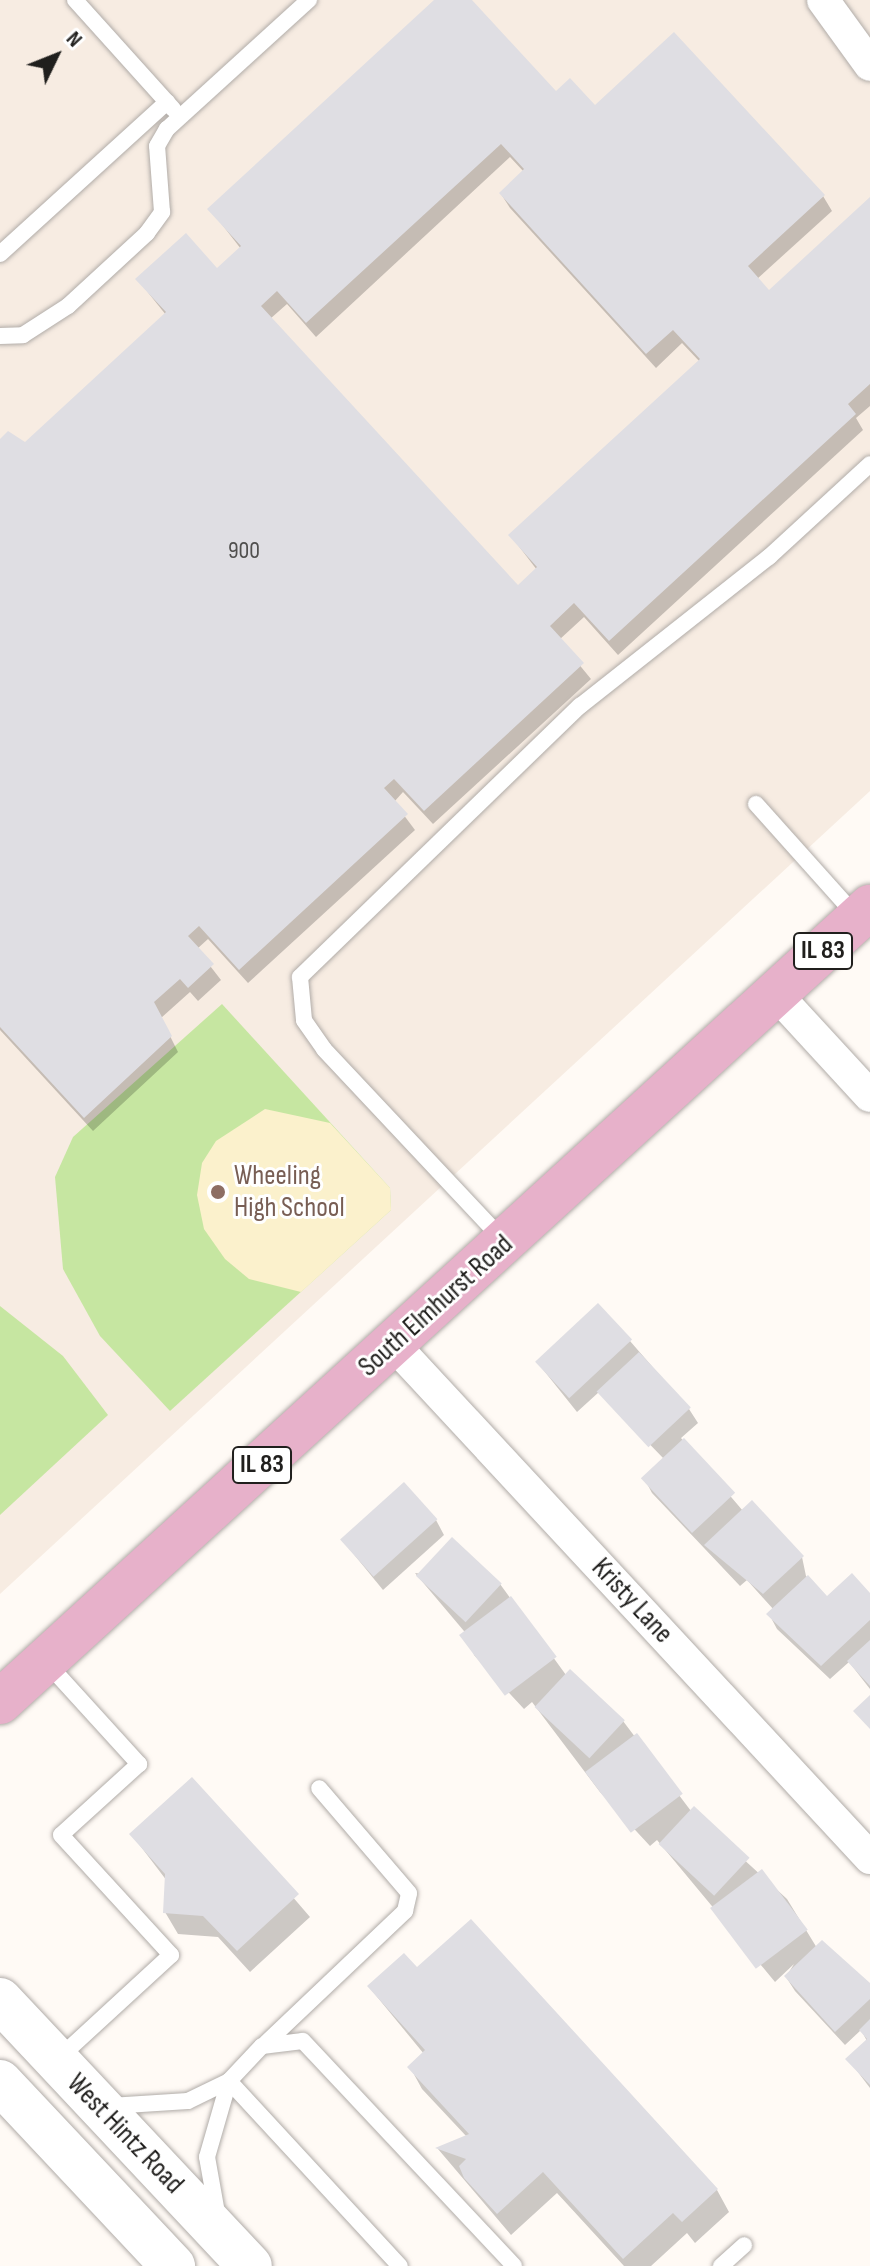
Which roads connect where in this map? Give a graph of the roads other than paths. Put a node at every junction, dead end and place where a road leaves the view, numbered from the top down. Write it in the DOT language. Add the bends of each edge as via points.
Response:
graph roads {
  1 [pos="75,0"];
  2 [pos="309,0"];
  3 [pos="823,0"];
  4 [pos="870,65"];
  5 [pos="167,102"];
  6 [pos="180,117"];
  7 [pos="0,254"];
  8 [pos="0,336"];
  9 [pos="870,464"];
  10 [pos="756,804"];
  11 [pos="864,913"];
  12 [pos="777,995"];
  13 [pos="870,1096"];
  14 [pos="506,1243"];
  15 [pos="394,1345"];
  16 [pos="45,1661"];
  17 [pos="0,1702"];
  18 [pos="319,1788"];
  19 [pos="870,1858"];
  20 [pos="0,2000"];
  21 [pos="262,2046"];
  22 [pos="56,2061"];
  23 [pos="229,2081"];
  24 [pos="0,2082"];
  25 [pos="98,2105"];
  26 [pos="221,2235"];
  27 [pos="744,2245"];
  28 [pos="173,2266"];
  29 [pos="250,2266"];
  30 [pos="400,2266"];
  31 [pos="514,2266"];
  32 [pos="721,2266"];
  1 -- 5 [label="lane"];
  2 -- 6 [label="lane"];
  3 -- 4 [label="street"];
  5 -- 6 [label="lane"];
  5 -- 7 [label="lane"];
  6 -- 8 [label="lane" via="157,146 165,194 147,233 68,306 23,335"];
  9 -- 14 [label="lane" via="769,557 580,706 300,977 304,1020 324,1049"];
  10 -- 11 [label="lane"];
  11 -- 12 [label="main road, South Elmhurst Road / IL 83"];
  12 -- 13 [label="street"];
  12 -- 14 [label="main road, South Elmhurst Road / IL 83"];
  14 -- 15 [label="main road, South Elmhurst Road / IL 83"];
  15 -- 16 [label="main road, South Elmhurst Road / IL 83"];
  15 -- 19 [label="street, Kristy Lane"];
  16 -- 17 [label="main road, South Elmhurst Road / IL 83"];
  16 -- 22 [label="lane" via="139,1764 61,1835 171,1955"];
  18 -- 21 [label="lane" via="399,1874 409,1893 405,1911"];
  20 -- 22 [label="main road, West Hintz Road"];
  21 -- 23 [label="lane"];
  21 -- 31 [label="lane" via="303,2041"];
  22 -- 25 [label="main road, West Hintz Road"];
  23 -- 25 [label="lane" via="162,2108"];
  23 -- 26 [label="lane" via="207,2157"];
  23 -- 30 [label="lane"];
  24 -- 28 [label="main road, West Hintz Road"];
  25 -- 26 [label="main road, West Hintz Road"];
  26 -- 29 [label="main road, West Hintz Road"];
  27 -- 32 [label="lane"];
}
